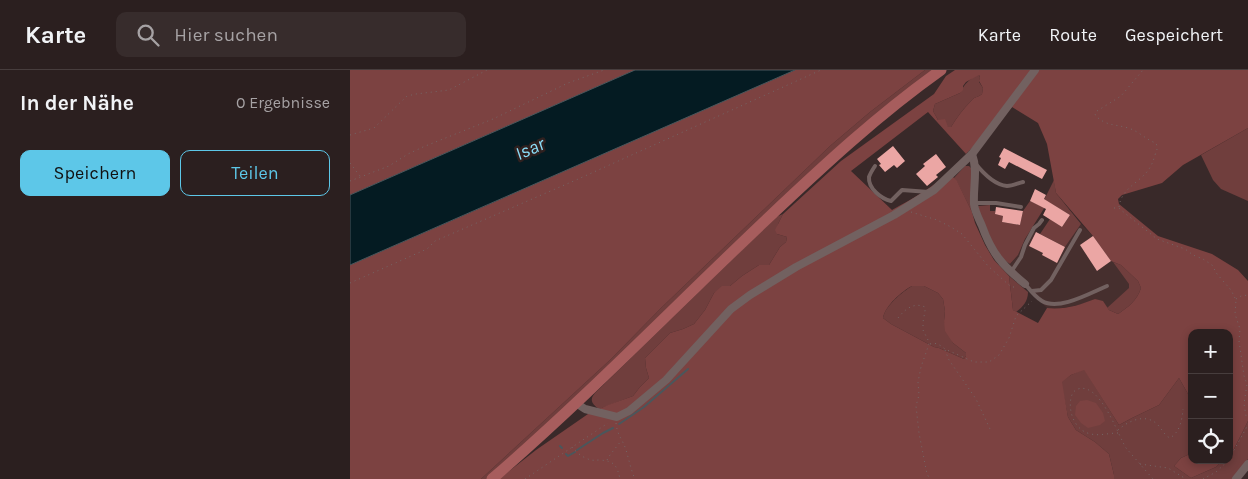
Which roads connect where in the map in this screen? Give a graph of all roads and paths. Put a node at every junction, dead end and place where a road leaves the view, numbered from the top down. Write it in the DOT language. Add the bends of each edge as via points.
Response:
graph roads {
  1 [pos="487,70"];
  2 [pos="604,70"];
  3 [pos="821,70"];
  4 [pos="941,70"];
  5 [pos="1035,70"];
  6 [pos="1143,70"];
  7 [pos="350,135"];
  8 [pos="972,154"];
  9 [pos="350,163"];
  10 [pos="975,164"];
  11 [pos="875,166"];
  12 [pos="360,177"];
  13 [pos="350,181"];
  14 [pos="1023,182"];
  15 [pos="931,192"];
  16 [pos="974,203"];
  17 [pos="906,207"];
  18 [pos="1021,207"];
  19 [pos="1114,208"];
  20 [pos="1119,208"];
  21 [pos="1042,220"];
  22 [pos="1080,230"];
  23 [pos="1011,272"];
  24 [pos="350,283"];
  25 [pos="1024,283"];
  26 [pos="1107,286"];
  27 [pos="1032,291"];
  28 [pos="1248,295"];
  29 [pos="1037,297"];
  30 [pos="1236,300"];
  31 [pos="898,318"];
  32 [pos="929,344"];
  33 [pos="945,349"];
  34 [pos="1248,384"];
  35 [pos="576,403"];
  36 [pos="1183,409"];
  37 [pos="617,417"];
  38 [pos="1248,419"];
  39 [pos="1248,425"];
  40 [pos="990,429"];
  41 [pos="1118,432"];
  42 [pos="621,441"];
  43 [pos="572,447"];
  44 [pos="1233,453"];
  45 [pos="607,461"];
  46 [pos="1140,464"];
  47 [pos="1225,464"];
  48 [pos="1248,464"];
  49 [pos="492,479"];
  50 [pos="525,479"];
  51 [pos="620,479"];
  52 [pos="635,479"];
  53 [pos="930,479"];
  54 [pos="1153,479"];
  55 [pos="1186,479"];
  56 [pos="1203,479"];
  57 [pos="1236,479"];
  1 -- 7 [label="path" via="449,90 407,96 374,128"];
  2 -- 12 [label="path"];
  3 -- 24 [label="path"];
  4 -- 35 [label="main road" via="831,160"];
  5 -- 8 [label="street"];
  6 -- 20 [label="path" via="1121,96 1097,111 1096,115 1106,124 1136,131 1158,147 1152,165 1122,195"];
  8 -- 10 [label="street"];
  8 -- 15 [label="street"];
  9 -- 12 [label="path"];
  10 -- 14 [label="lane" via="1001,185"];
  10 -- 16 [label="street"];
  11 -- 15 [label="lane" via="870,185 885,199 891,200 902,190"];
  12 -- 13 [label="path"];
  15 -- 17 [label="street"];
  16 -- 18 [label="lane" via="996,202"];
  16 -- 23 [label="street" via="990,246"];
  17 -- 25 [label="path" via="912,213 937,220 962,234 988,266 1010,286"];
  17 -- 37 [label="street" via="796,267 731,308 666,380"];
  19 -- 20 [label="path"];
  20 -- 30 [label="path" via="1157,240 1185,249 1212,265"];
  21 -- 23 [label="lane" via="1034,228"];
  22 -- 27 [label="lane" via="1051,280 1041,290"];
  23 -- 25 [label="street"];
  25 -- 27 [label="lane"];
  26 -- 29 [label="lane" via="1064,303 1051,304"];
  27 -- 29 [label="lane"];
  28 -- 30 [label="path"];
  29 -- 33 [label="path" via="1016,316 1009,338 999,355 989,362 974,362"];
  30 -- 34 [label="path" via="1239,342"];
  31 -- 32 [label="path" via="909,307 925,307 923,330"];
  32 -- 33 [label="path" via="941,345"];
  32 -- 53 [label="path" via="921,367 916,406"];
  33 -- 40 [label="path" via="948,360 976,399"];
  34 -- 38 [label="path" via="1244,404"];
  35 -- 37 [label="street" via="585,409"];
  35 -- 49 [label="main road"];
  36 -- 41 [label="path" via="1179,429 1173,437 1166,437 1151,419 1143,418 1130,422"];
  37 -- 42 [label="path"];
  37 -- 43 [label="path"];
  39 -- 44 [label="path"];
  41 -- 41 [label="path" via="1094,394 1080,389 1071,395 1070,408 1079,428 1089,434"];
  41 -- 46 [label="path"];
  42 -- 45 [label="path"];
  42 -- 52 [label="path"];
  43 -- 45 [label="path" via="587,459"];
  43 -- 50 [label="path"];
  45 -- 51 [label="path" via="617,466"];
  46 -- 54 [label="path"];
  46 -- 55 [label="path" via="1168,468"];
  47 -- 56 [label="path"];
  48 -- 57 [label="street"];
}
